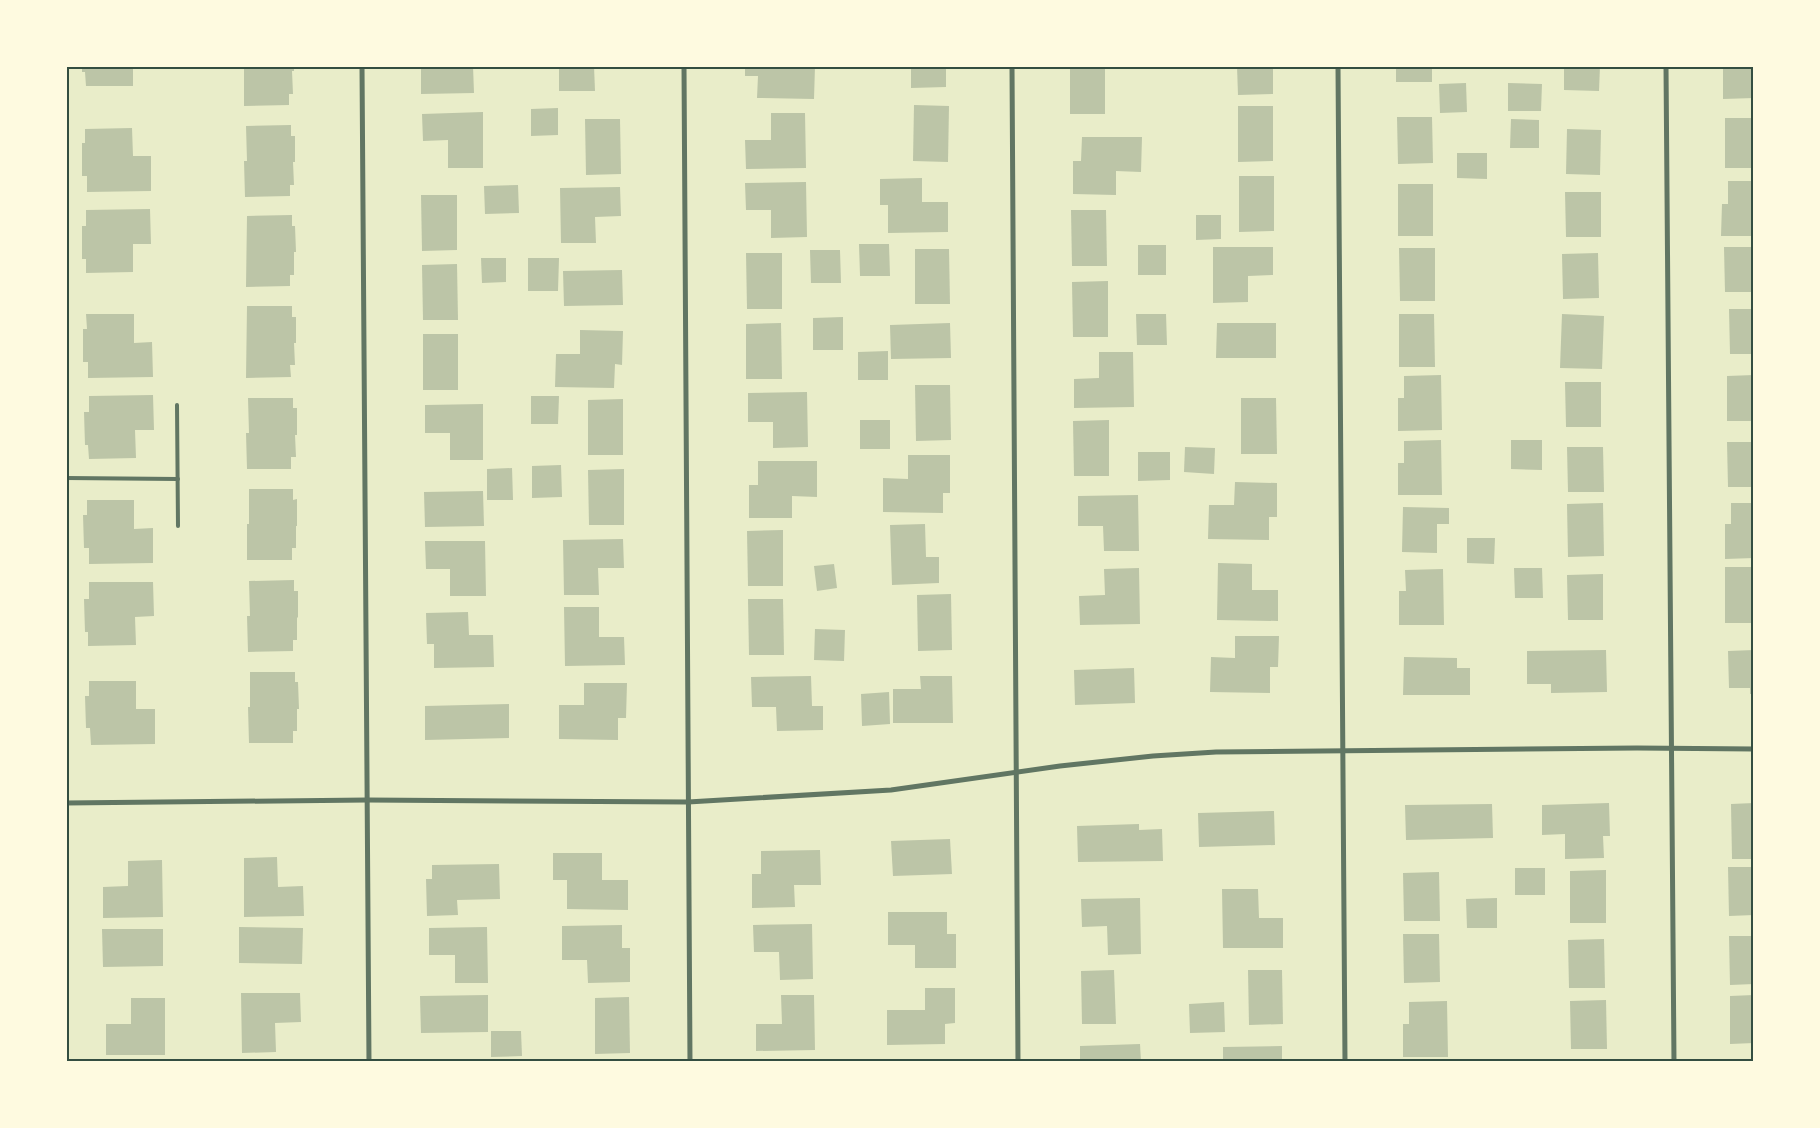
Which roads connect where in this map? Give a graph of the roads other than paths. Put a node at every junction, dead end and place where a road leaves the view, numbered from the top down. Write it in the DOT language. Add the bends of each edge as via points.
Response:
graph roads {
  1 [pos="362,66"];
  2 [pos="684,66"];
  3 [pos="1012,66"];
  4 [pos="1338,66"];
  5 [pos="1666,66"];
  6 [pos="177,405"];
  7 [pos="66,478"];
  8 [pos="178,479"];
  9 [pos="178,526"];
  10 [pos="1672,748"];
  11 [pos="1754,749"];
  12 [pos="1342,750"];
  13 [pos="1016,773"];
  14 [pos="367,800"];
  15 [pos="688,802"];
  16 [pos="66,803"];
  17 [pos="369,1062"];
  18 [pos="690,1062"];
  19 [pos="1018,1062"];
  20 [pos="1345,1062"];
  21 [pos="1674,1062"];
  1 -- 14 [label="street"];
  2 -- 15 [label="street"];
  3 -- 13 [label="street"];
  4 -- 12 [label="street"];
  5 -- 10 [label="street"];
  6 -- 8 [label="lane"];
  7 -- 8 [label="lane"];
  8 -- 9 [label="lane"];
  10 -- 11 [label="street"];
  10 -- 12 [label="street"];
  10 -- 21 [label="street"];
  12 -- 13 [label="street" via="1153,756"];
  12 -- 20 [label="street"];
  13 -- 15 [label="street" via="891,790"];
  13 -- 19 [label="street"];
  14 -- 15 [label="street"];
  14 -- 16 [label="street"];
  14 -- 17 [label="street"];
  15 -- 18 [label="street"];
}
